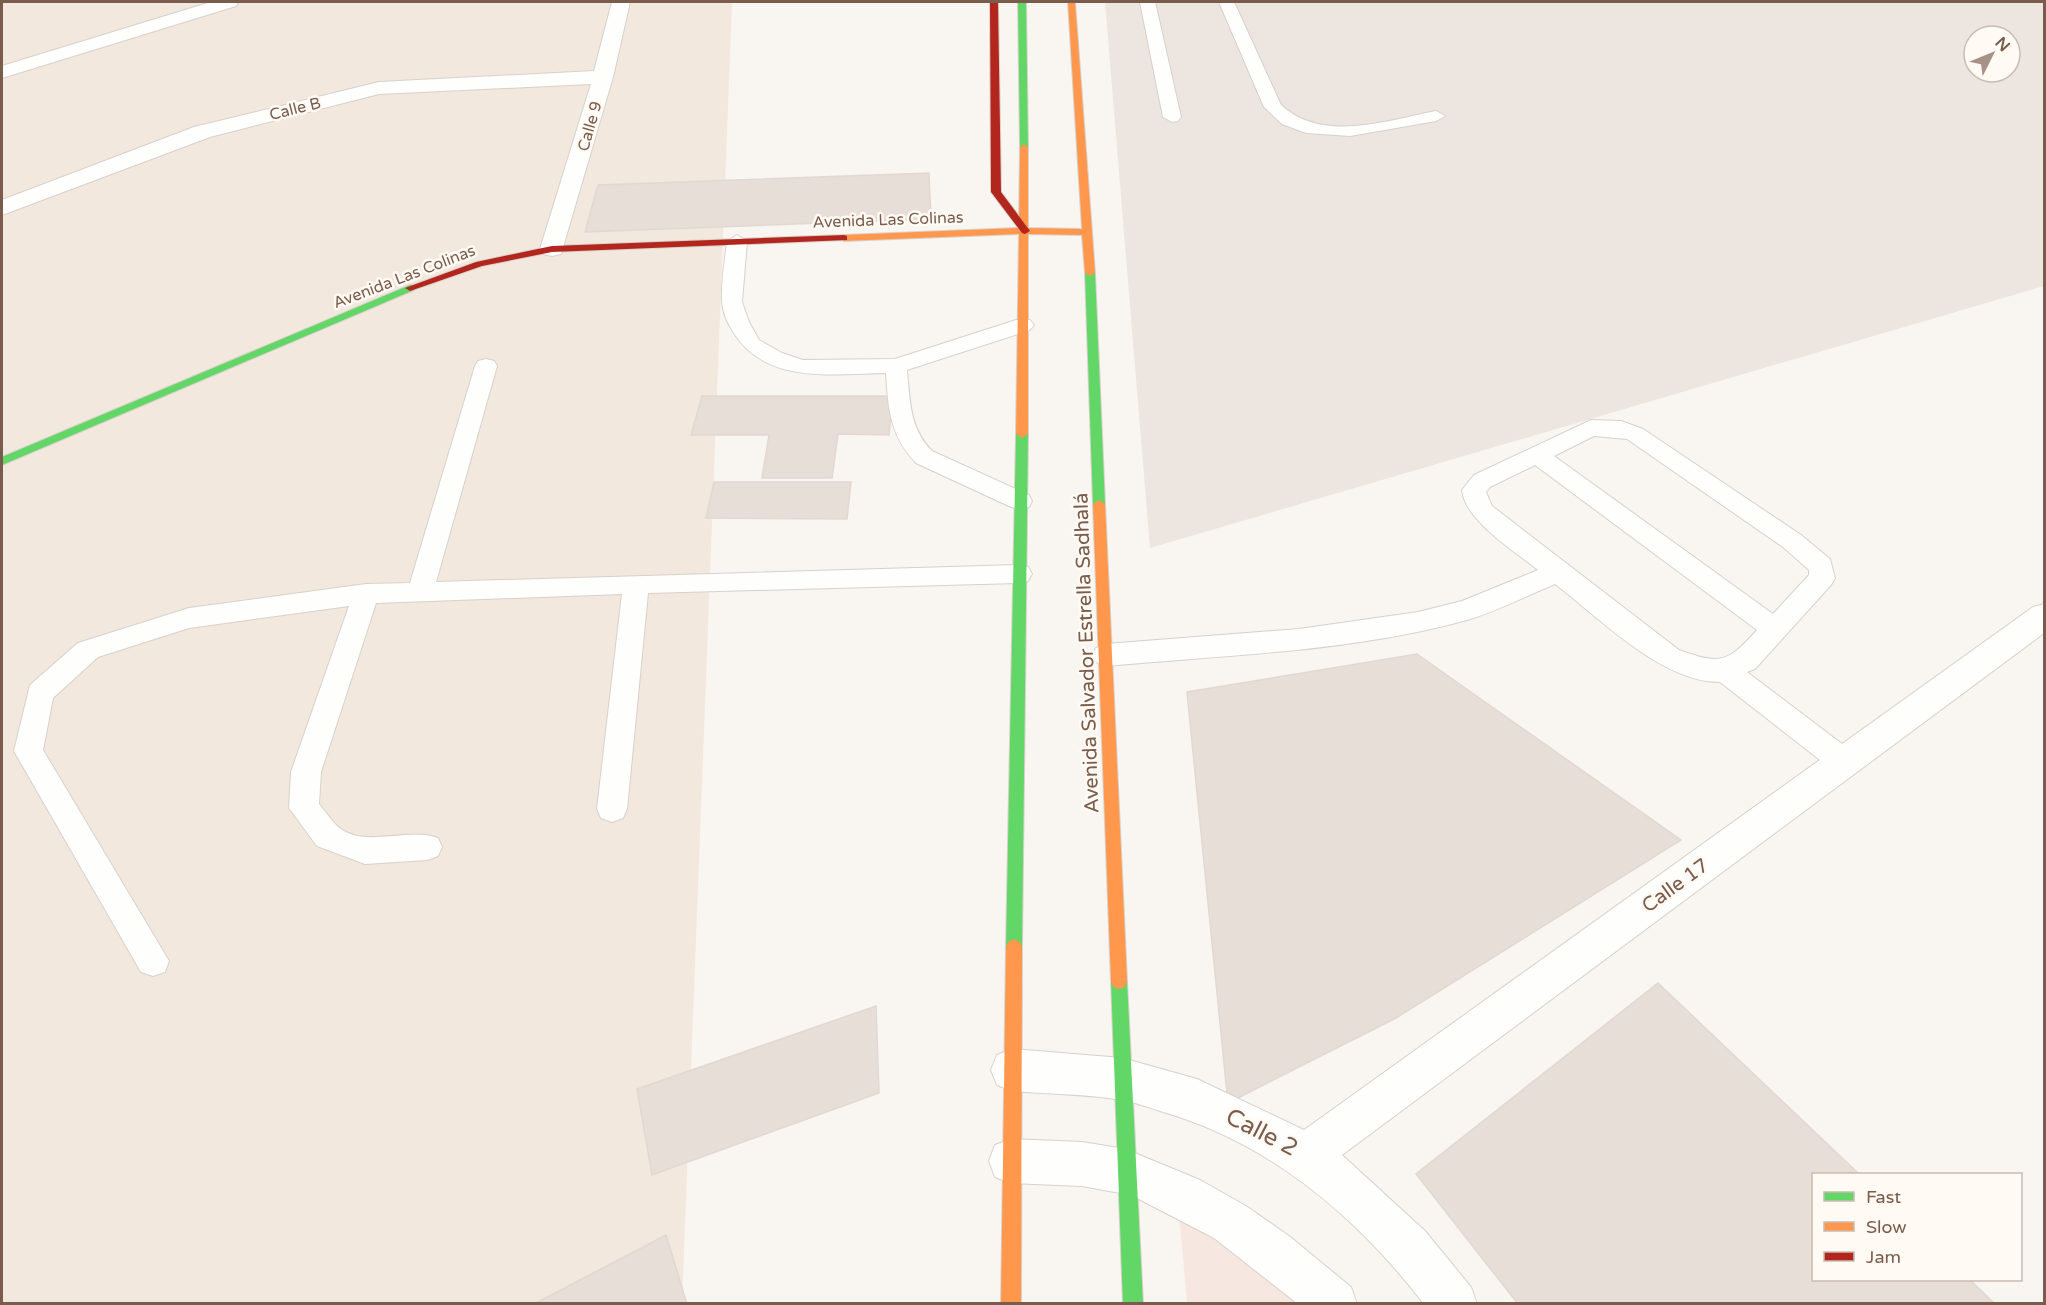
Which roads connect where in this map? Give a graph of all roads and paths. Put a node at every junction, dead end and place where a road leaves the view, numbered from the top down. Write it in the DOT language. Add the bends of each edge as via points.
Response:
graph roads {
  1 [pos="229,2"];
  2 [pos="621,2"];
  3 [pos="994,2"];
  4 [pos="1022,2"];
  5 [pos="1071,2"];
  6 [pos="1147,2"];
  7 [pos="1226,2"];
  8 [pos="141,9"];
  9 [pos="156,23"];
  10 [pos="2,72"];
  11 [pos="603,77"];
  12 [pos="1436,116"];
  13 [pos="1172,117"];
  14 [pos="2,208"];
  15 [pos="1024,231"];
  16 [pos="1088,231"];
  17 [pos="737,242"];
  18 [pos="552,249"];
  19 [pos="1023,325"];
  20 [pos="486,366"];
  21 [pos="896,366"];
  22 [pos="1536,454"];
  23 [pos="2,461"];
  24 [pos="1020,501"];
  25 [pos="1558,572"];
  26 [pos="1019,574"];
  27 [pos="636,584"];
  28 [pos="420,592"];
  29 [pos="366,594"];
  30 [pos="2044,616"];
  31 [pos="1775,629"];
  32 [pos="1106,655"];
  33 [pos="1726,671"];
  34 [pos="1844,762"];
  35 [pos="612,809"];
  36 [pos="427,846"];
  37 [pos="153,961"];
  38 [pos="1012,1070"];
  39 [pos="1122,1079"];
  40 [pos="1306,1155"];
  41 [pos="1011,1161"];
  42 [pos="1126,1171"];
  43 [pos="1011,1304"];
  44 [pos="1134,1304"];
  45 [pos="1334,1304"];
  46 [pos="1454,1304"];
  1 -- 9 [label="street"];
  2 -- 11 [label="street, Calle 9"];
  3 -- 15 [label="main road" via="996,192"];
  4 -- 15 [label="main road"];
  5 -- 16 [label="main road, Avenida Salvador Estrella Sadhalá"];
  6 -- 13 [label="lane"];
  7 -- 12 [label="lane" via="1274,107 1299,125 1338,132"];
  8 -- 9 [label="street"];
  9 -- 10 [label="street"];
  11 -- 14 [label="street, Calle B" via="379,88 202,132"];
  11 -- 18 [label="street, Calle 9"];
  15 -- 16 [label="main road, Avenida Las Colinas"];
  15 -- 17 [label="main road, Avenida Las Colinas"];
  15 -- 19 [label="main road"];
  16 -- 32 [label="main road, Avenida Salvador Estrella Sadhalá"];
  17 -- 18 [label="main road, Avenida Las Colinas"];
  17 -- 21 [label="lane" via="732,302 751,344 774,358 801,367"];
  18 -- 23 [label="main road, Avenida Las Colinas" via="466,266"];
  19 -- 21 [label="lane"];
  19 -- 24 [label="main road"];
  20 -- 28 [label="lane"];
  21 -- 24 [label="lane" via="904,434 912,446 924,457"];
  22 -- 25 [label="lane" via="1482,481 1474,490 1475,500 1483,512"];
  22 -- 31 [label="lane"];
  22 -- 31 [label="lane" via="1591,428 1621,429 1635,434 1792,541 1821,566 1822,578"];
  24 -- 26 [label="main road"];
  25 -- 32 [label="lane" via="1467,610 1418,622 1299,639"];
  25 -- 33 [label="lane" via="1669,657 1698,668"];
  26 -- 27 [label="lane"];
  26 -- 38 [label="main road"];
  27 -- 28 [label="lane"];
  27 -- 35 [label="lane"];
  28 -- 29 [label="lane"];
  29 -- 36 [label="lane" via="306,772 304,808 328,837 365,851"];
  29 -- 37 [label="lane" via="178,622 87,650 40,693 28,751"];
  30 -- 34 [label="street, Calle 17"];
  31 -- 33 [label="lane" via="1746,662"];
  32 -- 39 [label="main road, Avenida Salvador Estrella Sadhalá"];
  33 -- 34 [label="lane"];
  34 -- 40 [label="street, Calle 17"];
  38 -- 39 [label="street, Calle 2"];
  38 -- 41 [label="main road"];
  39 -- 40 [label="street, Calle 2" via="1197,1100 1279,1138"];
  39 -- 42 [label="main road, Avenida Salvador Estrella Sadhalá"];
  40 -- 46 [label="street, Calle 2" via="1409,1247"];
  41 -- 42 [label="street" via="1071,1163"];
  41 -- 43 [label="main road"];
  42 -- 44 [label="main road, Avenida Salvador Estrella Sadhalá"];
  42 -- 45 [label="street" via="1177,1192 1235,1223 1286,1260"];
}
